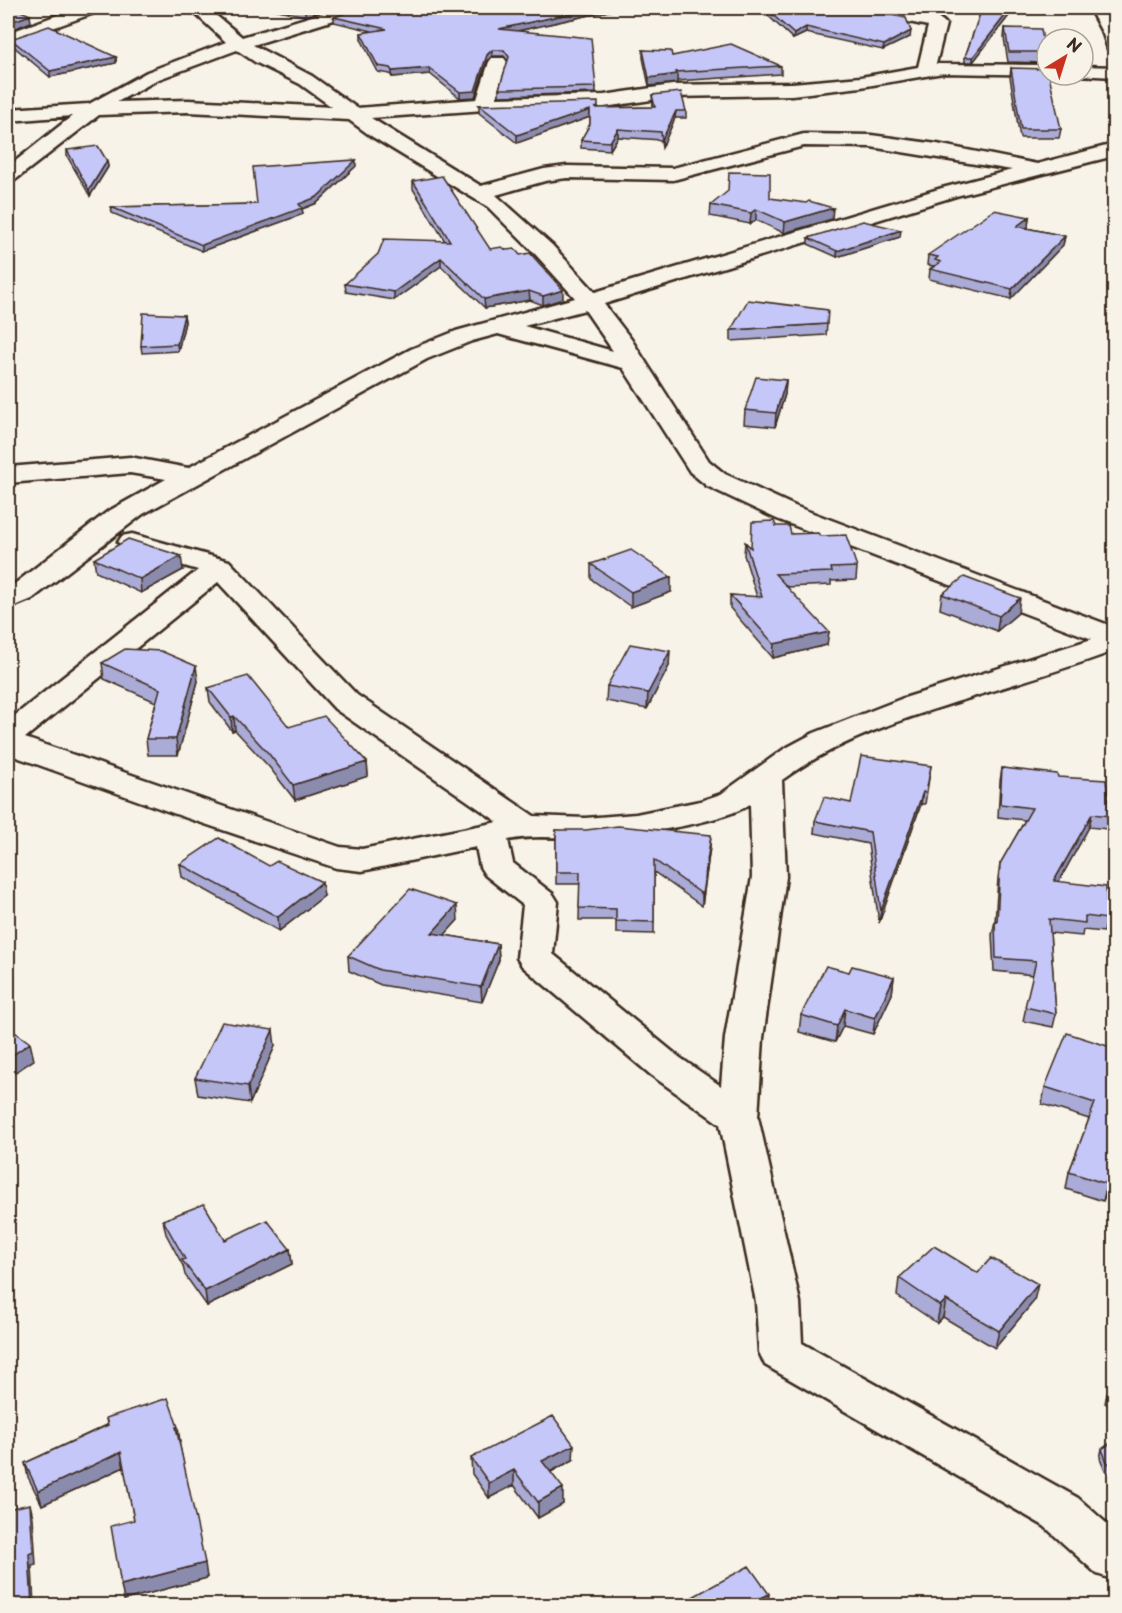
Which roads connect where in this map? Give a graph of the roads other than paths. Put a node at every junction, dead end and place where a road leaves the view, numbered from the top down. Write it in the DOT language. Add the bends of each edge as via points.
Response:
graph roads {
  1 [pos="91,8"];
  2 [pos="197,8"];
  3 [pos="354,8"];
  4 [pos="866,8"];
  5 [pos="1097,8"];
  6 [pos="8,39"];
  7 [pos="237,42"];
  8 [pos="1114,45"];
  9 [pos="498,62"];
  10 [pos="926,70"];
  11 [pos="1035,70"];
  12 [pos="1095,71"];
  13 [pos="1114,72"];
  14 [pos="485,104"];
  15 [pos="91,110"];
  16 [pos="350,114"];
  17 [pos="8,115"];
  18 [pos="1114,150"];
  19 [pos="1039,169"];
  20 [pos="8,176"];
  21 [pos="479,193"];
  22 [pos="590,301"];
  23 [pos="500,327"];
  24 [pos="632,363"];
  25 [pos="8,475"];
  26 [pos="191,476"];
  27 [pos="98,532"];
  28 [pos="219,567"];
  29 [pos="8,600"];
  30 [pos="1114,639"];
  31 [pos="8,736"];
  32 [pos="8,743"];
  33 [pos="766,777"];
  34 [pos="526,826"];
  35 [pos="490,832"];
  36 [pos="738,1117"];
  37 [pos="1114,1559"];
  1 -- 6 [label="main road"];
  2 -- 7 [label="main road"];
  3 -- 7 [label="main road"];
  4 -- 10 [label="main road" via="937,24"];
  5 -- 8 [label="main road"];
  7 -- 15 [label="main road" via="148,79"];
  7 -- 16 [label="main road" via="306,80"];
  9 -- 14 [label="main road"];
  10 -- 11 [label="main road"];
  10 -- 14 [label="main road" via="792,88 682,91 604,101"];
  12 -- 13 [label="main road"];
  14 -- 16 [label="main road"];
  15 -- 16 [label="main road" via="198,106"];
  15 -- 17 [label="main road"];
  15 -- 20 [label="main road"];
  16 -- 21 [label="main road"];
  18 -- 19 [label="main road"];
  19 -- 21 [label="main road" via="871,141 804,140 673,174 567,171"];
  19 -- 22 [label="main road" via="929,198"];
  21 -- 22 [label="main road" via="495,203 544,250"];
  22 -- 23 [label="main road"];
  22 -- 24 [label="main road"];
  23 -- 24 [label="main road"];
  23 -- 26 [label="main road" via="419,354"];
  24 -- 30 [label="main road" via="699,466 716,480 787,513"];
  25 -- 26 [label="main road" via="130,465"];
  26 -- 27 [label="main road"];
  27 -- 28 [label="main road"];
  27 -- 29 [label="main road"];
  28 -- 31 [label="main road"];
  28 -- 34 [label="main road" via="346,702"];
  30 -- 33 [label="main road" via="868,723 815,745"];
  32 -- 35 [label="main road" via="196,810 362,861"];
  33 -- 34 [label="main road" via="733,801 681,817 585,828"];
  33 -- 36 [label="main road" via="769,877 744,1038"];
  34 -- 35 [label="main road"];
  35 -- 36 [label="main road" via="498,867 541,903 534,958 665,1066"];
  36 -- 37 [label="main road" via="778,1302 781,1352 1061,1512"];
}
